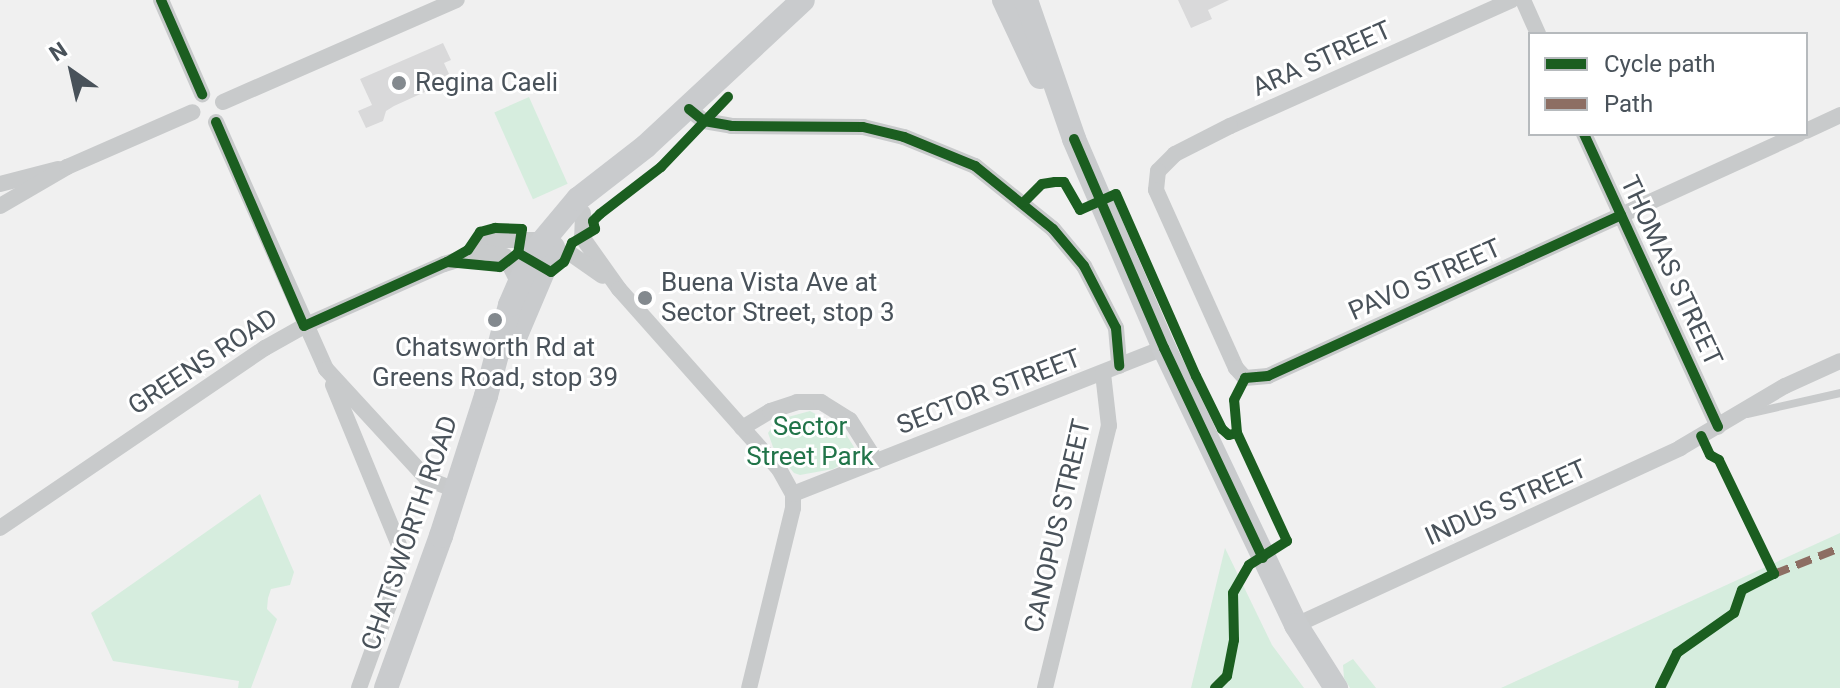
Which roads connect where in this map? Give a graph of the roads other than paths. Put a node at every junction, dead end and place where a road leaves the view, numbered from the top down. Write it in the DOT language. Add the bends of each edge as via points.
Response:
graph roads {
  1 [pos="161,0"];
  2 [pos="457,0"];
  3 [pos="803,0"];
  4 [pos="1004,0"];
  5 [pos="1026,0"];
  6 [pos="1512,0"];
  7 [pos="1523,0"];
  8 [pos="1537,32"];
  9 [pos="202,94"];
  10 [pos="223,102"];
  11 [pos="689,109"];
  12 [pos="193,112"];
  13 [pos="1840,115"];
  14 [pos="216,122"];
  15 [pos="1808,130"];
  16 [pos="1585,136"];
  17 [pos="1795,136"];
  18 [pos="1074,139"];
  19 [pos="646,146"];
  20 [pos="67,167"];
  21 [pos="1158,171"];
  22 [pos="0,184"];
  23 [pos="0,206"];
  24 [pos="583,213"];
  25 [pos="1621,215"];
  26 [pos="545,248"];
  27 [pos="447,262"];
  28 [pos="518,281"];
  29 [pos="619,289"];
  30 [pos="304,326"];
  31 [pos="1164,348"];
  32 [pos="1840,361"];
  33 [pos="1119,366"];
  34 [pos="326,369"];
  35 [pos="1103,373"];
  36 [pos="1840,393"];
  37 [pos="486,396"];
  38 [pos="1725,422"];
  39 [pos="742,428"];
  40 [pos="876,461"];
  41 [pos="456,490"];
  42 [pos="793,494"];
  43 [pos="0,528"];
  44 [pos="1296,625"];
  45 [pos="359,688"];
  46 [pos="386,688"];
  47 [pos="749,688"];
  48 [pos="1045,688"];
  49 [pos="1336,688"];
  1 -- 9 [label="street"];
  2 -- 10 [label="street"];
  3 -- 11 [label="main road, CHATSWORTH ROAD"];
  4 -- 18 [label="main road"];
  5 -- 18 [label="main road"];
  6 -- 21 [label="street, ARA STREET" via="1230,126 1175,154"];
  7 -- 8 [label="street"];
  9 -- 10 [label="street" via="213,93"];
  9 -- 12 [label="street" via="194,101"];
  10 -- 14 [label="street"];
  11 -- 19 [label="main road, CHATSWORTH ROAD"];
  11 -- 33 [label="street" via="704,121 731,126 863,127 904,137 975,166 1024,202 1084,266 1116,328"];
  12 -- 14 [label="street" via="200,122"];
  12 -- 20 [label="street"];
  13 -- 15 [label="street"];
  14 -- 30 [label="street"];
  16 -- 25 [label="street, THOMAS STREET"];
  17 -- 25 [label="street, PAVO STREET"];
  18 -- 31 [label="main road"];
  19 -- 24 [label="main road, CHATSWORTH ROAD"];
  19 -- 26 [label="main road, CHATSWORTH ROAD" via="599,181"];
  20 -- 22 [label="street"];
  20 -- 23 [label="street"];
  21 -- 25 [label="street, PAVO STREET" via="1156,190 1245,378 1268,376"];
  24 -- 26 [label="main road, CHATSWORTH ROAD"];
  24 -- 29 [label="street" via="582,237"];
  25 -- 38 [label="street, THOMAS STREET"];
  26 -- 27 [label="street, GREENS ROAD" via="491,241"];
  26 -- 28 [label="main road, CHATSWORTH ROAD"];
  26 -- 29 [label="street, GREENS ROAD" via="573,255"];
  26 -- 37 [label="main road, CHATSWORTH ROAD"];
  27 -- 28 [label="street, GREENS ROAD" via="498,252 512,264"];
  27 -- 30 [label="street, GREENS ROAD"];
  28 -- 37 [label="main road, CHATSWORTH ROAD"];
  29 -- 39 [label="street"];
  30 -- 34 [label="street"];
  30 -- 43 [label="street, GREENS ROAD"];
  31 -- 33 [label="street, SECTOR STREET"];
  31 -- 44 [label="main road"];
  32 -- 38 [label="street, INDUS STREET"];
  33 -- 35 [label="street, SECTOR STREET"];
  34 -- 41 [label="street" via="427,479"];
  34 -- 45 [label="street, CHATSWORTH ROAD" via="402,555"];
  35 -- 40 [label="street, SECTOR STREET"];
  35 -- 48 [label="street, CANOPUS STREET" via="1109,426"];
  36 -- 38 [label="lane, INDUS STREET"];
  37 -- 41 [label="main road, CHATSWORTH ROAD"];
  38 -- 44 [label="street, INDUS STREET" via="1637,469"];
  39 -- 40 [label="street, SECTOR STREET" via="797,402 821,402 850,420"];
  39 -- 42 [label="street" via="779,469"];
  40 -- 42 [label="street, SECTOR STREET"];
  41 -- 46 [label="main road, CHATSWORTH ROAD"];
  42 -- 47 [label="street"];
  44 -- 49 [label="main road"];
}
